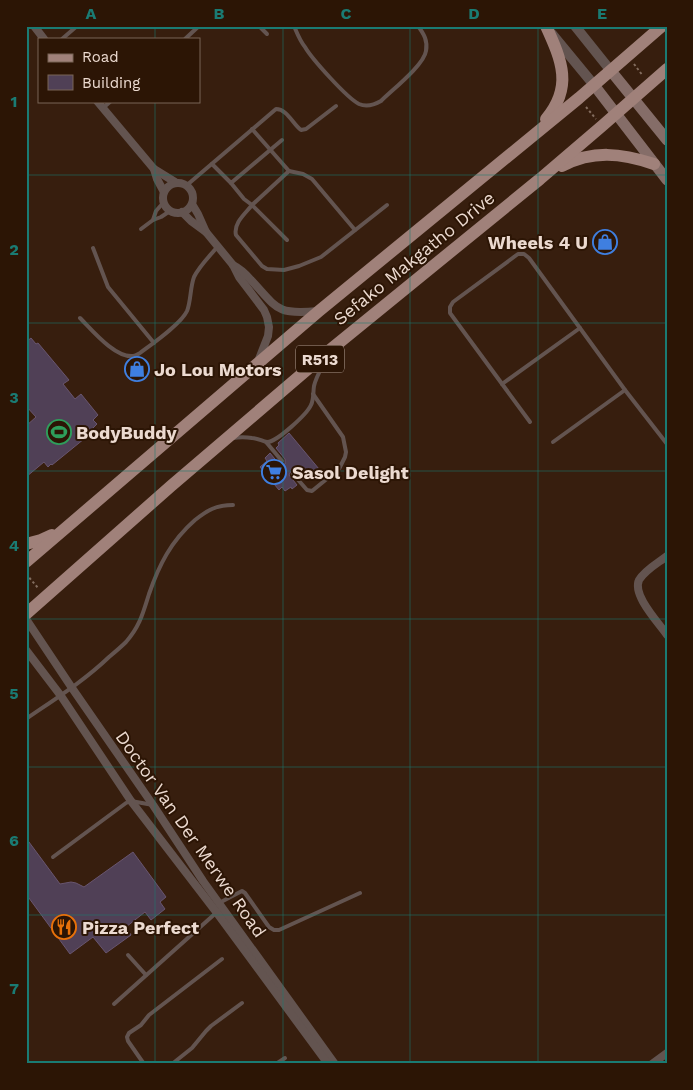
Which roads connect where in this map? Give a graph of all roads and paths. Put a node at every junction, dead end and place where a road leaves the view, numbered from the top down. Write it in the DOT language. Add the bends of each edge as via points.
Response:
graph roads {
  1 [pos="34,26"];
  2 [pos="78,26"];
  3 [pos="199,26"];
  4 [pos="259,26"];
  5 [pos="294,26"];
  6 [pos="418,26"];
  7 [pos="546,26"];
  8 [pos="575,26"];
  9 [pos="662,26"];
  10 [pos="266,34"];
  11 [pos="43,38"];
  12 [pos="63,38"];
  13 [pos="186,38"];
  14 [pos="628,56"];
  15 [pos="667,69"];
  16 [pos="611,71"];
  17 [pos="650,84"];
  18 [pos="594,85"];
  19 [pos="579,98"];
  20 [pos="633,99"];
  21 [pos="98,102"];
  22 [pos="110,102"];
  23 [pos="336,106"];
  24 [pos="103,108"];
  25 [pos="616,114"];
  26 [pos="602,126"];
  27 [pos="252,129"];
  28 [pos="282,140"];
  29 [pos="667,140"];
  30 [pos="520,147"];
  31 [pos="270,151"];
  32 [pos="212,164"];
  33 [pos="654,164"];
  34 [pos="154,169"];
  35 [pos="289,171"];
  36 [pos="540,179"];
  37 [pos="667,180"];
  38 [pos="175,182"];
  39 [pos="231,183"];
  40 [pos="187,185"];
  41 [pos="164,192"];
  42 [pos="163,203"];
  43 [pos="192,204"];
  44 [pos="252,204"];
  45 [pos="387,205"];
  46 [pos="170,211"];
  47 [pos="182,212"];
  48 [pos="153,220"];
  49 [pos="141,229"];
  50 [pos="355,230"];
  51 [pos="206,232"];
  52 [pos="287,240"];
  53 [pos="218,246"];
  54 [pos="93,248"];
  55 [pos="233,265"];
  56 [pos="319,311"];
  57 [pos="80,318"];
  58 [pos="580,328"];
  59 [pos="154,343"];
  60 [pos="330,350"];
  61 [pos="257,363"];
  62 [pos="502,384"];
  63 [pos="626,390"];
  64 [pos="313,394"];
  65 [pos="530,422"];
  66 [pos="226,439"];
  67 [pos="266,442"];
  68 [pos="553,442"];
  69 [pos="667,444"];
  70 [pos="282,461"];
  71 [pos="293,474"];
  72 [pos="233,505"];
  73 [pos="64,529"];
  74 [pos="26,544"];
  75 [pos="667,556"];
  76 [pos="26,562"];
  77 [pos="26,574"];
  78 [pos="45,597"];
  79 [pos="26,614"];
  80 [pos="26,619"];
  81 [pos="667,635"];
  82 [pos="26,650"];
  83 [pos="72,688"];
  84 [pos="61,696"];
  85 [pos="26,719"];
  86 [pos="131,801"];
  87 [pos="153,805"];
  88 [pos="53,857"];
  89 [pos="360,893"];
  90 [pos="219,908"];
  91 [pos="128,955"];
  92 [pos="222,959"];
  93 [pos="146,975"];
  94 [pos="242,1003"];
  95 [pos="114,1004"];
  96 [pos="667,1053"];
  97 [pos="284,1058"];
  98 [pos="144,1064"];
  99 [pos="172,1064"];
  100 [pos="276,1064"];
  101 [pos="328,1064"];
  102 [pos="335,1064"];
  103 [pos="652,1064"];
  1 -- 11 [label="street"];
  2 -- 12 [label="lane"];
  3 -- 13 [label="lane"];
  4 -- 10 [label="lane"];
  5 -- 6 [label="lane" via="308,52 337,85 352,99 368,106 381,101 423,59 427,41"];
  7 -- 18 [label="street"];
  7 -- 30 [label="main road" via="561,62 560,96 553,110"];
  8 -- 16 [label="street"];
  9 -- 14 [label="main road, Sefako Makgatho Drive / R513"];
  14 -- 16 [label="main road, Sefako Makgatho Drive / R513"];
  14 -- 17 [label="path"];
  15 -- 17 [label="main road, Sefako Makgatho Drive / R513"];
  16 -- 18 [label="main road, Sefako Makgatho Drive / R513"];
  16 -- 20 [label="main road"];
  17 -- 20 [label="main road, Sefako Makgatho Drive / R513"];
  18 -- 19 [label="main road, Sefako Makgatho Drive / R513"];
  18 -- 25 [label="main road"];
  19 -- 26 [label="path"];
  19 -- 30 [label="main road, Sefako Makgatho Drive / R513"];
  20 -- 25 [label="main road, Sefako Makgatho Drive / R513"];
  20 -- 29 [label="main road"];
  21 -- 24 [label="street"];
  22 -- 24 [label="lane"];
  23 -- 27 [label="lane" via="306,129 296,126 284,111 276,109"];
  24 -- 34 [label="street"];
  25 -- 26 [label="main road, Sefako Makgatho Drive / R513"];
  25 -- 33 [label="main road"];
  26 -- 36 [label="main road, Sefako Makgatho Drive / R513"];
  27 -- 31 [label="lane"];
  27 -- 32 [label="lane"];
  28 -- 31 [label="lane"];
  30 -- 56 [label="main road, Sefako Makgatho Drive / R513"];
  31 -- 35 [label="lane"];
  31 -- 39 [label="lane"];
  32 -- 39 [label="lane"];
  32 -- 40 [label="lane"];
  33 -- 36 [label="main road" via="617,155 590,156 569,162"];
  33 -- 37 [label="main road"];
  34 -- 38 [label="street"];
  34 -- 41 [label="street"];
  35 -- 44 [label="lane"];
  35 -- 50 [label="lane" via="312,179"];
  36 -- 60 [label="main road, Sefako Makgatho Drive / R513"];
  38 -- 40 [label="street"];
  38 -- 41 [label="street"];
  39 -- 44 [label="lane"];
  40 -- 43 [label="street" via="192,192"];
  41 -- 42 [label="street"];
  42 -- 46 [label="street"];
  42 -- 48 [label="lane"];
  43 -- 47 [label="street"];
  43 -- 51 [label="street"];
  44 -- 50 [label="lane" via="234,230 267,269 284,270 320,258"];
  44 -- 52 [label="lane"];
  45 -- 50 [label="lane"];
  46 -- 47 [label="street"];
  46 -- 48 [label="lane"];
  47 -- 51 [label="street"];
  48 -- 49 [label="lane"];
  51 -- 53 [label="street"];
  53 -- 55 [label="street"];
  53 -- 59 [label="lane" via="194,278 189,303 181,320"];
  54 -- 59 [label="lane" via="108,287"];
  55 -- 56 [label="street" via="244,272 278,308 295,313"];
  55 -- 61 [label="street" via="268,320 268,336"];
  56 -- 61 [label="main road, Sefako Makgatho Drive / R513"];
  57 -- 59 [label="lane" via="111,349 122,354 133,356"];
  58 -- 62 [label="lane"];
  58 -- 62 [label="lane" via="524,254 518,254 505,263 450,307 450,313"];
  58 -- 63 [label="lane"];
  60 -- 64 [label="lane" via="318,373"];
  60 -- 66 [label="main road, Sefako Makgatho Drive / R513"];
  61 -- 73 [label="main road, Sefako Makgatho Drive / R513"];
  62 -- 65 [label="lane"];
  63 -- 68 [label="lane"];
  63 -- 69 [label="lane"];
  64 -- 67 [label="lane" via="306,414 281,436"];
  64 -- 71 [label="lane" via="343,437 345,457 339,469 312,491 307,490"];
  66 -- 67 [label="lane" via="247,437"];
  66 -- 78 [label="main road, Sefako Makgatho Drive / R513"];
  67 -- 70 [label="lane"];
  72 -- 83 [label="lane" via="206,511 179,537 161,564 136,629 125,644"];
  73 -- 74 [label="main road"];
  73 -- 76 [label="main road, Sefako Makgatho Drive / R513"];
  75 -- 81 [label="street" via="643,574 638,586 640,597"];
  77 -- 78 [label="path"];
  78 -- 79 [label="main road, Sefako Makgatho Drive / R513"];
  80 -- 83 [label="street, Doctor Van Der Merwe Road"];
  82 -- 84 [label="street, Doctor Van Der Merwe Road"];
  83 -- 84 [label="lane"];
  83 -- 87 [label="street, Doctor Van Der Merwe Road"];
  84 -- 85 [label="lane"];
  84 -- 86 [label="street, Doctor Van Der Merwe Road"];
  86 -- 87 [label="lane"];
  86 -- 88 [label="lane"];
  86 -- 90 [label="street, Doctor Van Der Merwe Road"];
  87 -- 90 [label="street, Doctor Van Der Merwe Road"];
  89 -- 90 [label="lane" via="279,930 270,927 242,891"];
  90 -- 93 [label="lane"];
  90 -- 101 [label="street, Doctor Van Der Merwe Road"];
  90 -- 102 [label="street, Doctor Van Der Merwe Road"];
  91 -- 93 [label="lane"];
  92 -- 98 [label="lane" via="149,1014 129,1034 128,1040"];
  93 -- 95 [label="lane"];
  94 -- 99 [label="lane" via="211,1026"];
  96 -- 103 [label="street"];
  97 -- 100 [label="lane"];
}
